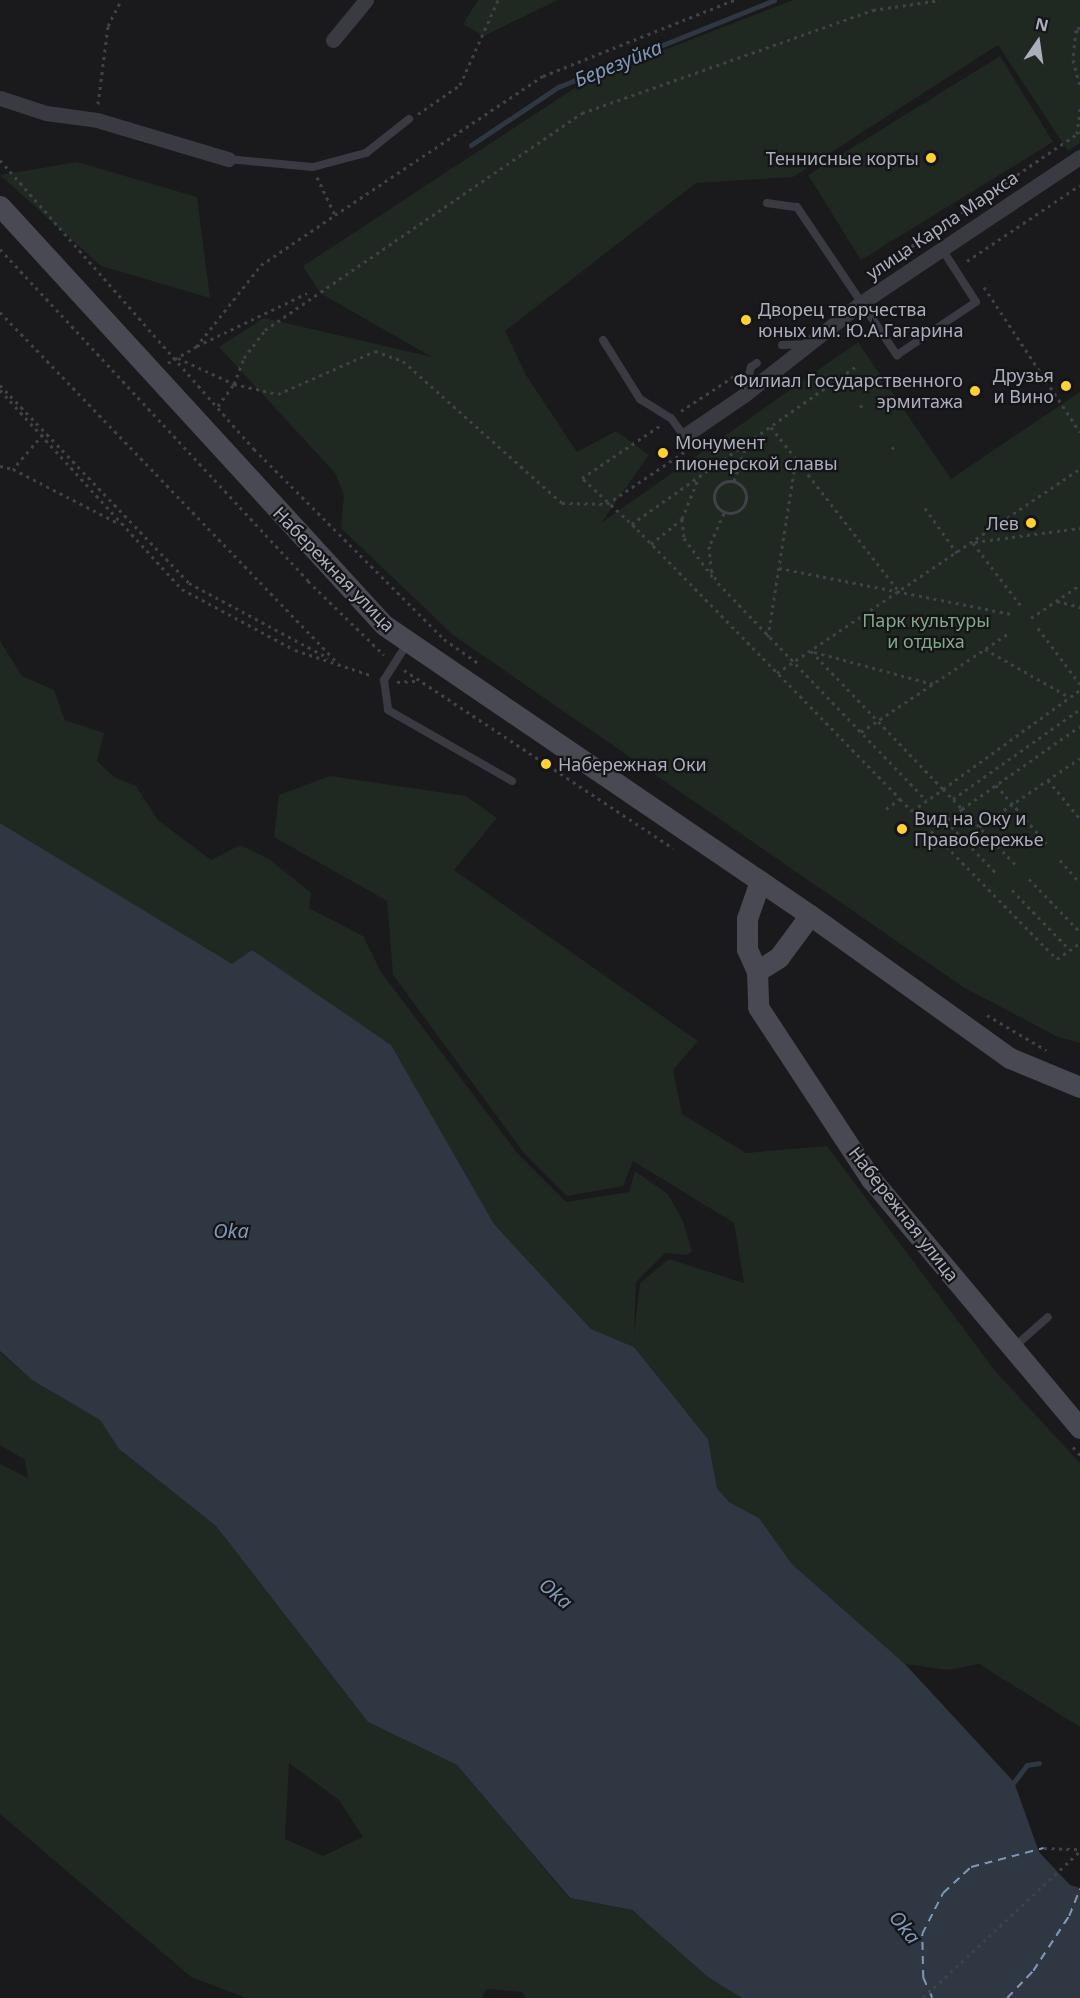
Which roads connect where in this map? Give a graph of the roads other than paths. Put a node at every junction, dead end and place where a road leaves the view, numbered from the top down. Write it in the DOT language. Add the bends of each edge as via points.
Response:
graph roads {
  1 [pos="366,0"];
  2 [pos="333,40"];
  3 [pos="0,98"];
  4 [pos="409,119"];
  5 [pos="1080,157"];
  6 [pos="228,159"];
  7 [pos="767,203"];
  8 [pos="0,206"];
  9 [pos="947,244"];
  10 [pos="861,303"];
  11 [pos="603,340"];
  12 [pos="809,344"];
  13 [pos="782,345"];
  14 [pos="757,363"];
  15 [pos="744,395"];
  16 [pos="684,436"];
  17 [pos="408,643"];
  18 [pos="512,781"];
  19 [pos="760,880"];
  20 [pos="810,915"];
  21 [pos="757,971"];
  22 [pos="1080,1087"];
  23 [pos="1048,1317"];
  24 [pos="1013,1348"];
  25 [pos="1080,1428"];
  1 -- 2 [label="street"];
  3 -- 6 [label="street" via="46,113 97,120"];
  4 -- 6 [label="lane" via="366,153 313,167"];
  5 -- 9 [label="street, улица Карла Маркса"];
  7 -- 10 [label="lane" via="797,207"];
  8 -- 17 [label="main road, Набережная улица" via="384,625"];
  9 -- 10 [label="street, улица Карла Маркса"];
  9 -- 10 [label="lane" via="976,302 897,355"];
  10 -- 12 [label="street, улица Карла Маркса"];
  11 -- 16 [label="lane" via="640,399 671,418"];
  12 -- 13 [label="lane"];
  12 -- 15 [label="street, улица Карла Маркса"];
  14 -- 15 [label="lane" via="751,367"];
  15 -- 16 [label="street, улица Карла Маркса"];
  17 -- 18 [label="lane" via="384,680 388,710"];
  17 -- 19 [label="main road, Набережная улица"];
  19 -- 20 [label="main road, Набережная улица"];
  19 -- 21 [label="main road, Набережная улица" via="747,918 747,949"];
  20 -- 21 [label="main road" via="779,957"];
  20 -- 22 [label="main road, Набережная улица" via="1010,1058"];
  21 -- 24 [label="main road, Набережная улица" via="758,1007 871,1179"];
  23 -- 24 [label="lane"];
  24 -- 25 [label="main road, Набережная улица"];
}
